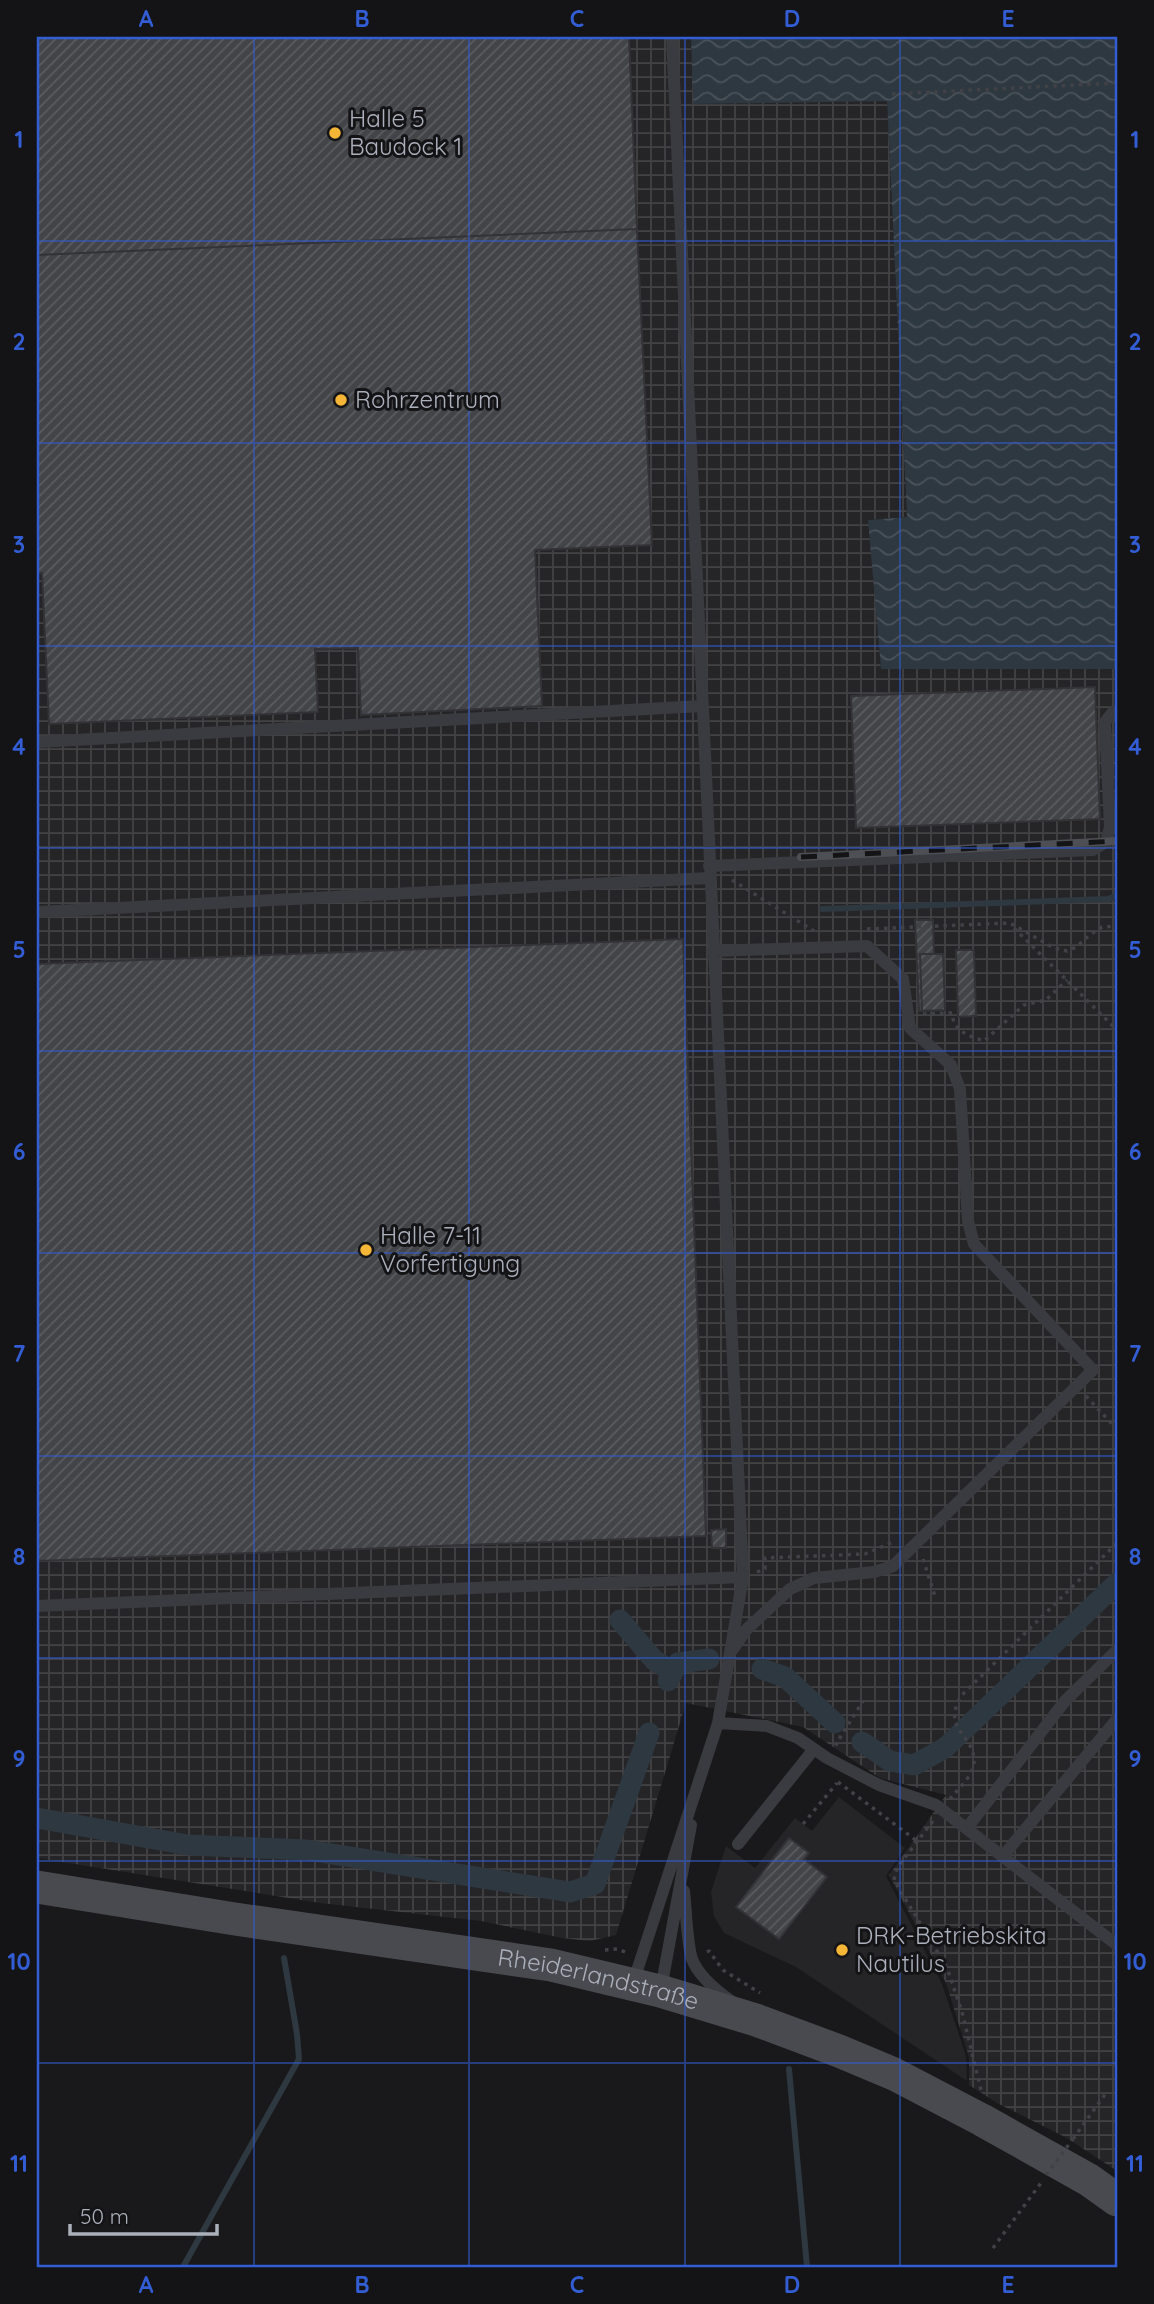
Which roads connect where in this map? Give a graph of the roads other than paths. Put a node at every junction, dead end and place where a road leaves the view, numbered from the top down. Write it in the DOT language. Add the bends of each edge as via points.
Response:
graph roads {
  1 [pos="672,37"];
  2 [pos="702,706"];
  3 [pos="1117,711"];
  4 [pos="37,742"];
  5 [pos="709,872"];
  6 [pos="37,912"];
  7 [pos="713,951"];
  8 [pos="743,1577"];
  9 [pos="37,1606"];
  10 [pos="1117,1650"];
  11 [pos="731,1652"];
  12 [pos="1117,1719"];
  13 [pos="718,1723"];
  14 [pos="814,1749"];
  15 [pos="696,1790"];
  16 [pos="967,1828"];
  17 [pos="738,1844"];
  18 [pos="1003,1856"];
  19 [pos="683,1877"];
  20 [pos="37,1887"];
  21 [pos="1117,1945"];
  22 [pos="646,1988"];
  23 [pos="756,2020"];
  24 [pos="1117,2200"];
  1 -- 2 [label="lane"];
  2 -- 4 [label="lane"];
  2 -- 5 [label="lane"];
  3 -- 5 [label="lane" via="1105,722 1110,827 1106,842 1093,850"];
  5 -- 6 [label="lane"];
  5 -- 7 [label="lane"];
  7 -- 8 [label="lane"];
  7 -- 11 [label="lane" via="867,946 903,979 910,1028 951,1065 960,1089 968,1220 974,1244 1093,1370 893,1566 814,1578 790,1589 746,1630"];
  8 -- 9 [label="lane"];
  8 -- 11 [label="lane"];
  10 -- 16 [label="lane" via="1065,1702"];
  11 -- 13 [label="lane"];
  12 -- 18 [label="lane"];
  13 -- 14 [label="lane" via="767,1726"];
  13 -- 15 [label="lane"];
  14 -- 16 [label="lane" via="879,1786 936,1805"];
  14 -- 17 [label="lane"];
  15 -- 19 [label="lane"];
  15 -- 22 [label="lane"];
  16 -- 18 [label="lane"];
  18 -- 21 [label="lane"];
  19 -- 22 [label="lane"];
  19 -- 23 [label="lane" via="692,1959 720,1992"];
  20 -- 22 [label="main road, Rheiderlandstraße" via="551,1965"];
  22 -- 23 [label="main road, Rheiderlandstraße"];
  23 -- 24 [label="main road, Rheiderlandstraße" via="894,2074 1089,2180"];
}
